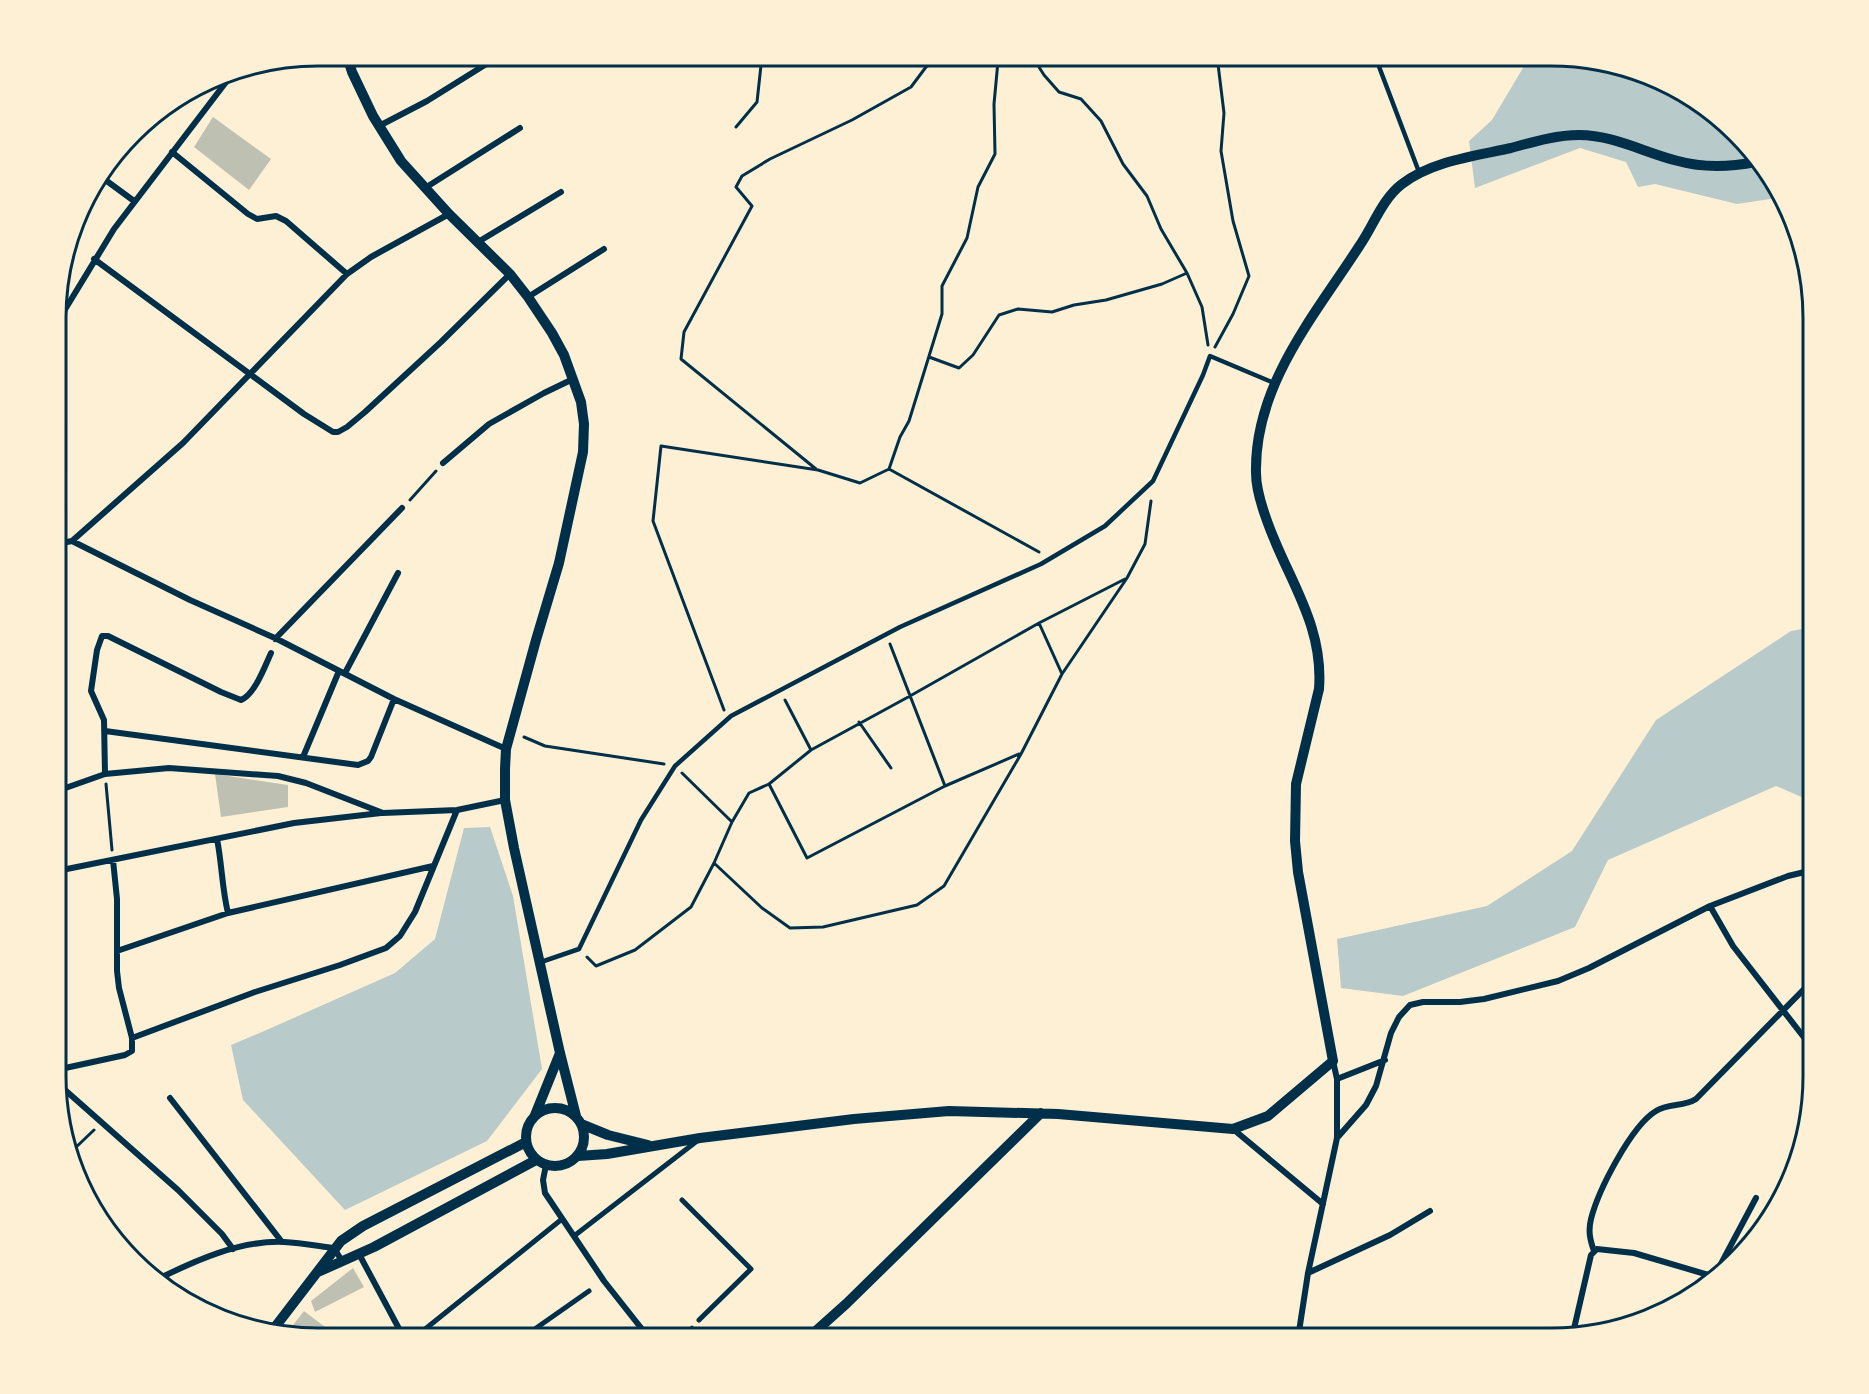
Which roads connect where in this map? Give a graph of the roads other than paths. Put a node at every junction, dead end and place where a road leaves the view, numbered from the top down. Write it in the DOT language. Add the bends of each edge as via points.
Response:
graph roads {
  1 [pos="351,66"];
  2 [pos="483,66"];
  3 [pos="1378,66"];
  4 [pos="224,84"];
  5 [pos="379,126"];
  6 [pos="520,128"];
  7 [pos="172,152"];
  8 [pos="1749,163"];
  9 [pos="1419,172"];
  10 [pos="107,181"];
  11 [pos="425,188"];
  12 [pos="561,192"];
  13 [pos="134,201"];
  14 [pos="449,214"];
  15 [pos="477,242"];
  16 [pos="604,249"];
  17 [pos="94,259"];
  18 [pos="347,274"];
  19 [pos="510,274"];
  20 [pos="528,297"];
  21 [pos="67,306"];
  22 [pos="250,375"];
  23 [pos="573,380"];
  24 [pos="1274,383"];
  25 [pos="443,464"];
  26 [pos="402,508"];
  27 [pos="72,541"];
  28 [pos="66,542"];
  29 [pos="398,573"];
  30 [pos="275,639"];
  31 [pos="271,653"];
  32 [pos="342,672"];
  33 [pos="394,699"];
  34 [pos="105,731"];
  35 [pos="506,749"];
  36 [pos="303,757"];
  37 [pos="105,774"];
  38 [pos="66,788"];
  39 [pos="505,800"];
  40 [pos="457,810"];
  41 [pos="382,813"];
  42 [pos="217,839"];
  43 [pos="112,860"];
  44 [pos="433,866"];
  45 [pos="66,870"];
  46 [pos="1803,874"];
  47 [pos="1710,906"];
  48 [pos="228,913"];
  49 [pos="117,951"];
  50 [pos="539,963"];
  51 [pos="1803,990"];
  52 [pos="1784,1010"];
  53 [pos="1803,1034"];
  54 [pos="132,1038"];
  55 [pos="560,1053"];
  56 [pos="1385,1060"];
  57 [pos="1334,1061"];
  58 [pos="66,1068"];
  59 [pos="1337,1079"];
  60 [pos="67,1092"];
  61 [pos="170,1098"];
  62 [pos="1041,1113"];
  63 [pos="535,1115"];
  64 [pos="579,1120"];
  65 [pos="1233,1129"];
  66 [pos="700,1138"];
  67 [pos="1337,1138"];
  68 [pos="525,1142"];
  69 [pos="651,1146"];
  70 [pos="578,1156"];
  71 [pos="541,1163"];
  72 [pos="1756,1198"];
  73 [pos="682,1200"];
  74 [pos="1323,1204"];
  75 [pos="1430,1211"];
  76 [pos="562,1219"];
  77 [pos="574,1236"];
  78 [pos="282,1242"];
  79 [pos="334,1248"];
  80 [pos="233,1249"];
  81 [pos="1594,1251"];
  82 [pos="359,1254"];
  83 [pos="1721,1261"];
  84 [pos="343,1262"];
  85 [pos="318,1272"];
  86 [pos="1308,1273"];
  87 [pos="1706,1274"];
  88 [pos="165,1276"];
  89 [pos="589,1291"];
  90 [pos="699,1320"];
  91 [pos="277,1324"];
  92 [pos="1574,1327"];
  93 [pos="399,1328"];
  94 [pos="426,1328"];
  95 [pos="536,1328"];
  96 [pos="641,1328"];
  97 [pos="819,1328"];
  98 [pos="1299,1328"];
  1 -- 5 [label="street"];
  2 -- 5 [label="street"];
  3 -- 9 [label="lane"];
  4 -- 7 [label="street"];
  5 -- 11 [label="street"];
  6 -- 11 [label="street"];
  7 -- 13 [label="street"];
  7 -- 18 [label="street" via="248,214 257,219 276,216 286,221"];
  8 -- 9 [label="street" via="1695,165 1615,140 1579,135 1540,140"];
  9 -- 24 [label="street" via="1399,185 1384,206"];
  10 -- 13 [label="street"];
  11 -- 14 [label="street"];
  12 -- 15 [label="street"];
  13 -- 17 [label="street"];
  14 -- 15 [label="street"];
  14 -- 18 [label="street" via="371,256"];
  15 -- 19 [label="street"];
  16 -- 20 [label="street"];
  17 -- 21 [label="street"];
  17 -- 22 [label="street"];
  18 -- 22 [label="street"];
  19 -- 20 [label="street"];
  19 -- 22 [label="street" via="374,404 338,432 322,427"];
  20 -- 23 [label="street" via="564,355"];
  22 -- 27 [label="street" via="183,443"];
  23 -- 25 [label="street" via="489,424"];
  23 -- 35 [label="street" via="584,424 584,452 559,563"];
  24 -- 50 [label="lane" via="1210,356 1153,481 1105,526 1051,558 886,634 728,719 675,766 641,820 579,949"];
  24 -- 57 [label="street" via="1260,422 1256,475 1269,528 1302,600 1318,650 1319,689 1296,784 1295,841"];
  26 -- 30 [label="street"];
  27 -- 28 [label="street"];
  27 -- 30 [label="street"];
  29 -- 32 [label="street"];
  30 -- 32 [label="street"];
  31 -- 34 [label="street" via="253,688 242,700 102,636 91,691 102,713"];
  32 -- 33 [label="street"];
  32 -- 36 [label="street"];
  33 -- 35 [label="street"];
  33 -- 36 [label="street" via="368,761 358,765"];
  34 -- 36 [label="street"];
  34 -- 37 [label="street"];
  35 -- 39 [label="street"];
  37 -- 38 [label="street"];
  37 -- 41 [label="street" via="169,768 278,776"];
  39 -- 40 [label="street"];
  39 -- 50 [label="street"];
  40 -- 41 [label="street"];
  40 -- 44 [label="street"];
  41 -- 42 [label="street" via="294,823"];
  42 -- 43 [label="street"];
  42 -- 48 [label="street"];
  43 -- 45 [label="street"];
  43 -- 49 [label="street"];
  44 -- 48 [label="street"];
  44 -- 54 [label="street" via="415,912 386,948"];
  46 -- 47 [label="street"];
  47 -- 52 [label="street" via="1733,946"];
  47 -- 56 [label="street" via="1558,981 1484,999 1410,1005 1391,1033"];
  48 -- 49 [label="street"];
  49 -- 54 [label="street" via="119,988"];
  50 -- 55 [label="street"];
  51 -- 52 [label="street"];
  52 -- 53 [label="street"];
  52 -- 81 [label="street" via="1696,1099 1658,1109 1631,1138 1591,1219 1589,1237"];
  54 -- 58 [label="street" via="132,1051 125,1055"];
  55 -- 63 [label="street"];
  55 -- 64 [label="street"];
  56 -- 59 [label="street"];
  56 -- 67 [label="street" via="1366,1105"];
  57 -- 59 [label="street"];
  57 -- 65 [label="street" via="1268,1116"];
  59 -- 67 [label="street"];
  60 -- 80 [label="street" via="178,1190"];
  61 -- 78 [label="street"];
  62 -- 65 [label="street"];
  62 -- 66 [label="street" via="939,1112"];
  62 -- 97 [label="street"];
  63 -- 64 [label="street" via="555,1108 566,1110"];
  63 -- 68 [label="street" via="525,1132"];
  64 -- 69 [label="street" via="608,1135"];
  64 -- 70 [label="street" via="584,1134"];
  65 -- 74 [label="street"];
  66 -- 69 [label="street"];
  66 -- 77 [label="street"];
  67 -- 74 [label="street"];
  68 -- 71 [label="street"];
  68 -- 79 [label="street" via="363,1226"];
  69 -- 70 [label="street"];
  70 -- 71 [label="street" via="563,1166"];
  71 -- 76 [label="street" via="544,1191"];
  71 -- 82 [label="street" via="502,1179"];
  72 -- 83 [label="street"];
  73 -- 90 [label="street" via="752,1269"];
  74 -- 86 [label="street"];
  75 -- 86 [label="street" via="1390,1235"];
  76 -- 77 [label="street"];
  76 -- 94 [label="street"];
  77 -- 96 [label="street" via="603,1281"];
  78 -- 79 [label="street"];
  78 -- 80 [label="street"];
  79 -- 84 [label="street"];
  79 -- 85 [label="street"];
  80 -- 88 [label="street"];
  81 -- 87 [label="street" via="1600,1248 1634,1253"];
  81 -- 92 [label="street"];
  82 -- 84 [label="street"];
  82 -- 93 [label="street"];
  84 -- 85 [label="street"];
  85 -- 91 [label="street"];
  86 -- 98 [label="street"];
  89 -- 95 [label="street"];
}
